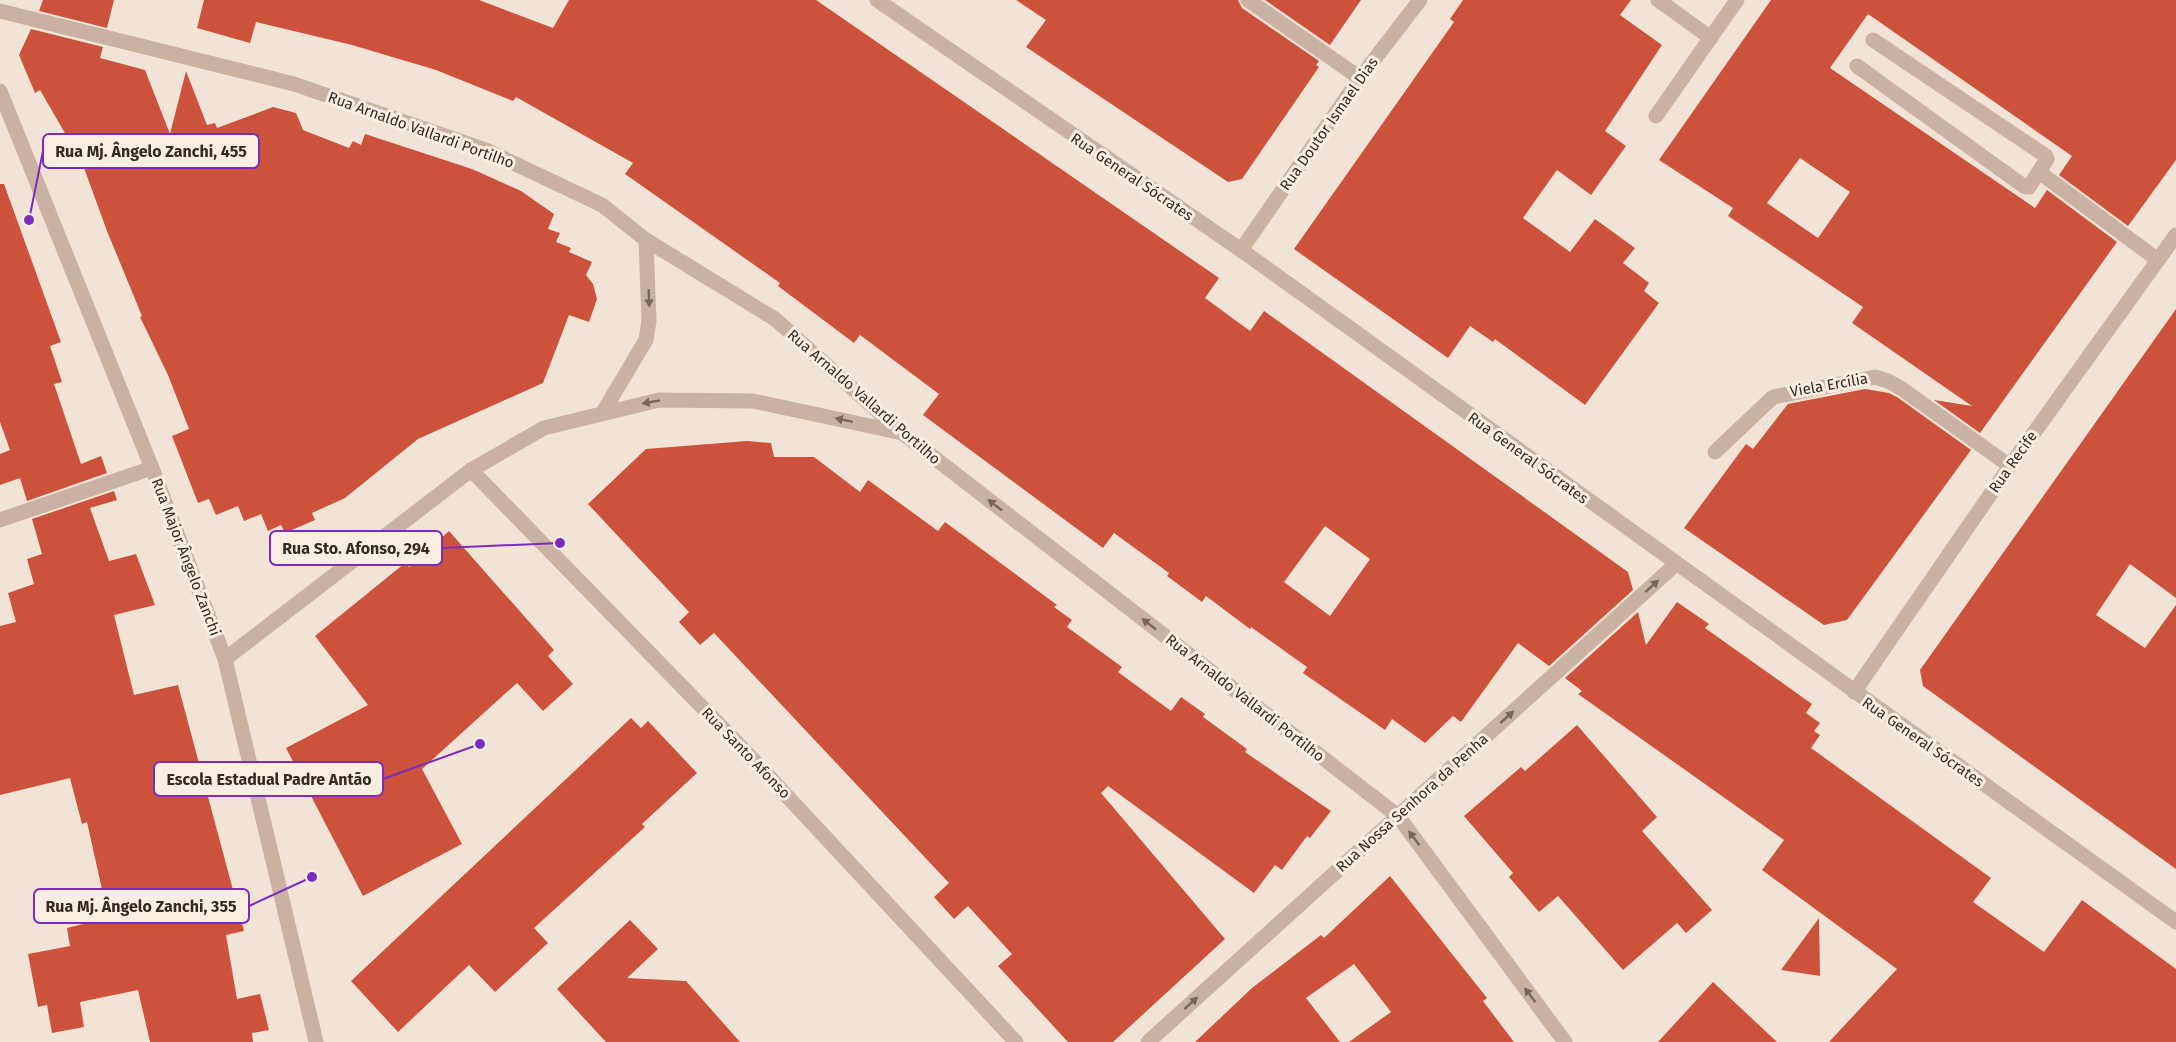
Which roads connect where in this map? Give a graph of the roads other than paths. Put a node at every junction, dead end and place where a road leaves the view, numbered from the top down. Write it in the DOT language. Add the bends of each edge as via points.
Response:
graph roads {
  1 [pos="876,0"];
  2 [pos="1248,0"];
  3 [pos="1420,0"];
  4 [pos="1658,0"];
  5 [pos="1737,0"];
  6 [pos="0,11"];
  7 [pos="1711,38"];
  8 [pos="1873,40"];
  9 [pos="1857,66"];
  10 [pos="1360,78"];
  11 [pos="0,91"];
  12 [pos="1656,116"];
  13 [pos="2039,172"];
  14 [pos="2176,235"];
  15 [pos="646,240"];
  16 [pos="1241,250"];
  17 [pos="2158,260"];
  18 [pos="603,412"];
  19 [pos="901,432"];
  20 [pos="1715,452"];
  21 [pos="2010,466"];
  22 [pos="152,468"];
  23 [pos="471,470"];
  24 [pos="0,520"];
  25 [pos="1676,564"];
  26 [pos="225,659"];
  27 [pos="1854,692"];
  28 [pos="1398,816"];
  29 [pos="2176,922"];
  30 [pos="316,1042"];
  31 [pos="1016,1042"];
  32 [pos="1148,1042"];
  33 [pos="1565,1042"];
  1 -- 16 [label="street, Rua General Sócrates"];
  2 -- 10 [label="street"];
  3 -- 10 [label="street, Rua Doutor Ismael Dias"];
  4 -- 7 [label="street"];
  5 -- 7 [label="street"];
  6 -- 15 [label="street, Rua Arnaldo Vallardi Portilho" via="294,84 486,150 603,205"];
  7 -- 12 [label="street"];
  8 -- 13 [label="street" via="2046,156"];
  9 -- 13 [label="street" via="2025,187"];
  10 -- 16 [label="street, Rua Doutor Ismael Dias"];
  11 -- 22 [label="street, Rua Major Ângelo Zanchi"];
  13 -- 17 [label="street"];
  14 -- 17 [label="street, Rua Recife"];
  15 -- 18 [label="street, one-way" via="646,340"];
  15 -- 19 [label="street, Rua Arnaldo Vallardi Portilho" via="775,320"];
  16 -- 25 [label="street, Rua General Sócrates"];
  17 -- 21 [label="street, Rua Recife"];
  19 -- 18 [label="street, one-way" via="753,400 659,400"];
  18 -- 23 [label="street" via="544,428"];
  28 -- 19 [label="street, Rua Arnaldo Vallardi Portilho, one-way"];
  20 -- 21 [label="street, Viela Ercília" via="1773,397 1875,377 1902,389"];
  21 -- 27 [label="street, Rua Recife"];
  22 -- 24 [label="street"];
  22 -- 26 [label="street, Rua Major Ângelo Zanchi"];
  23 -- 26 [label="street"];
  23 -- 31 [label="street, Rua Santo Afonso" via="746,752"];
  25 -- 27 [label="street, Rua General Sócrates"];
  28 -- 25 [label="street, Rua Nossa Senhora da Penha, one-way"];
  26 -- 30 [label="street, Rua Major Ângelo Zanchi"];
  27 -- 29 [label="street, Rua General Sócrates"];
  32 -- 28 [label="street, Rua Nossa Senhora da Penha, one-way"];
  33 -- 28 [label="street, Rua Arnaldo Vallardi Portilho, one-way"];
}
